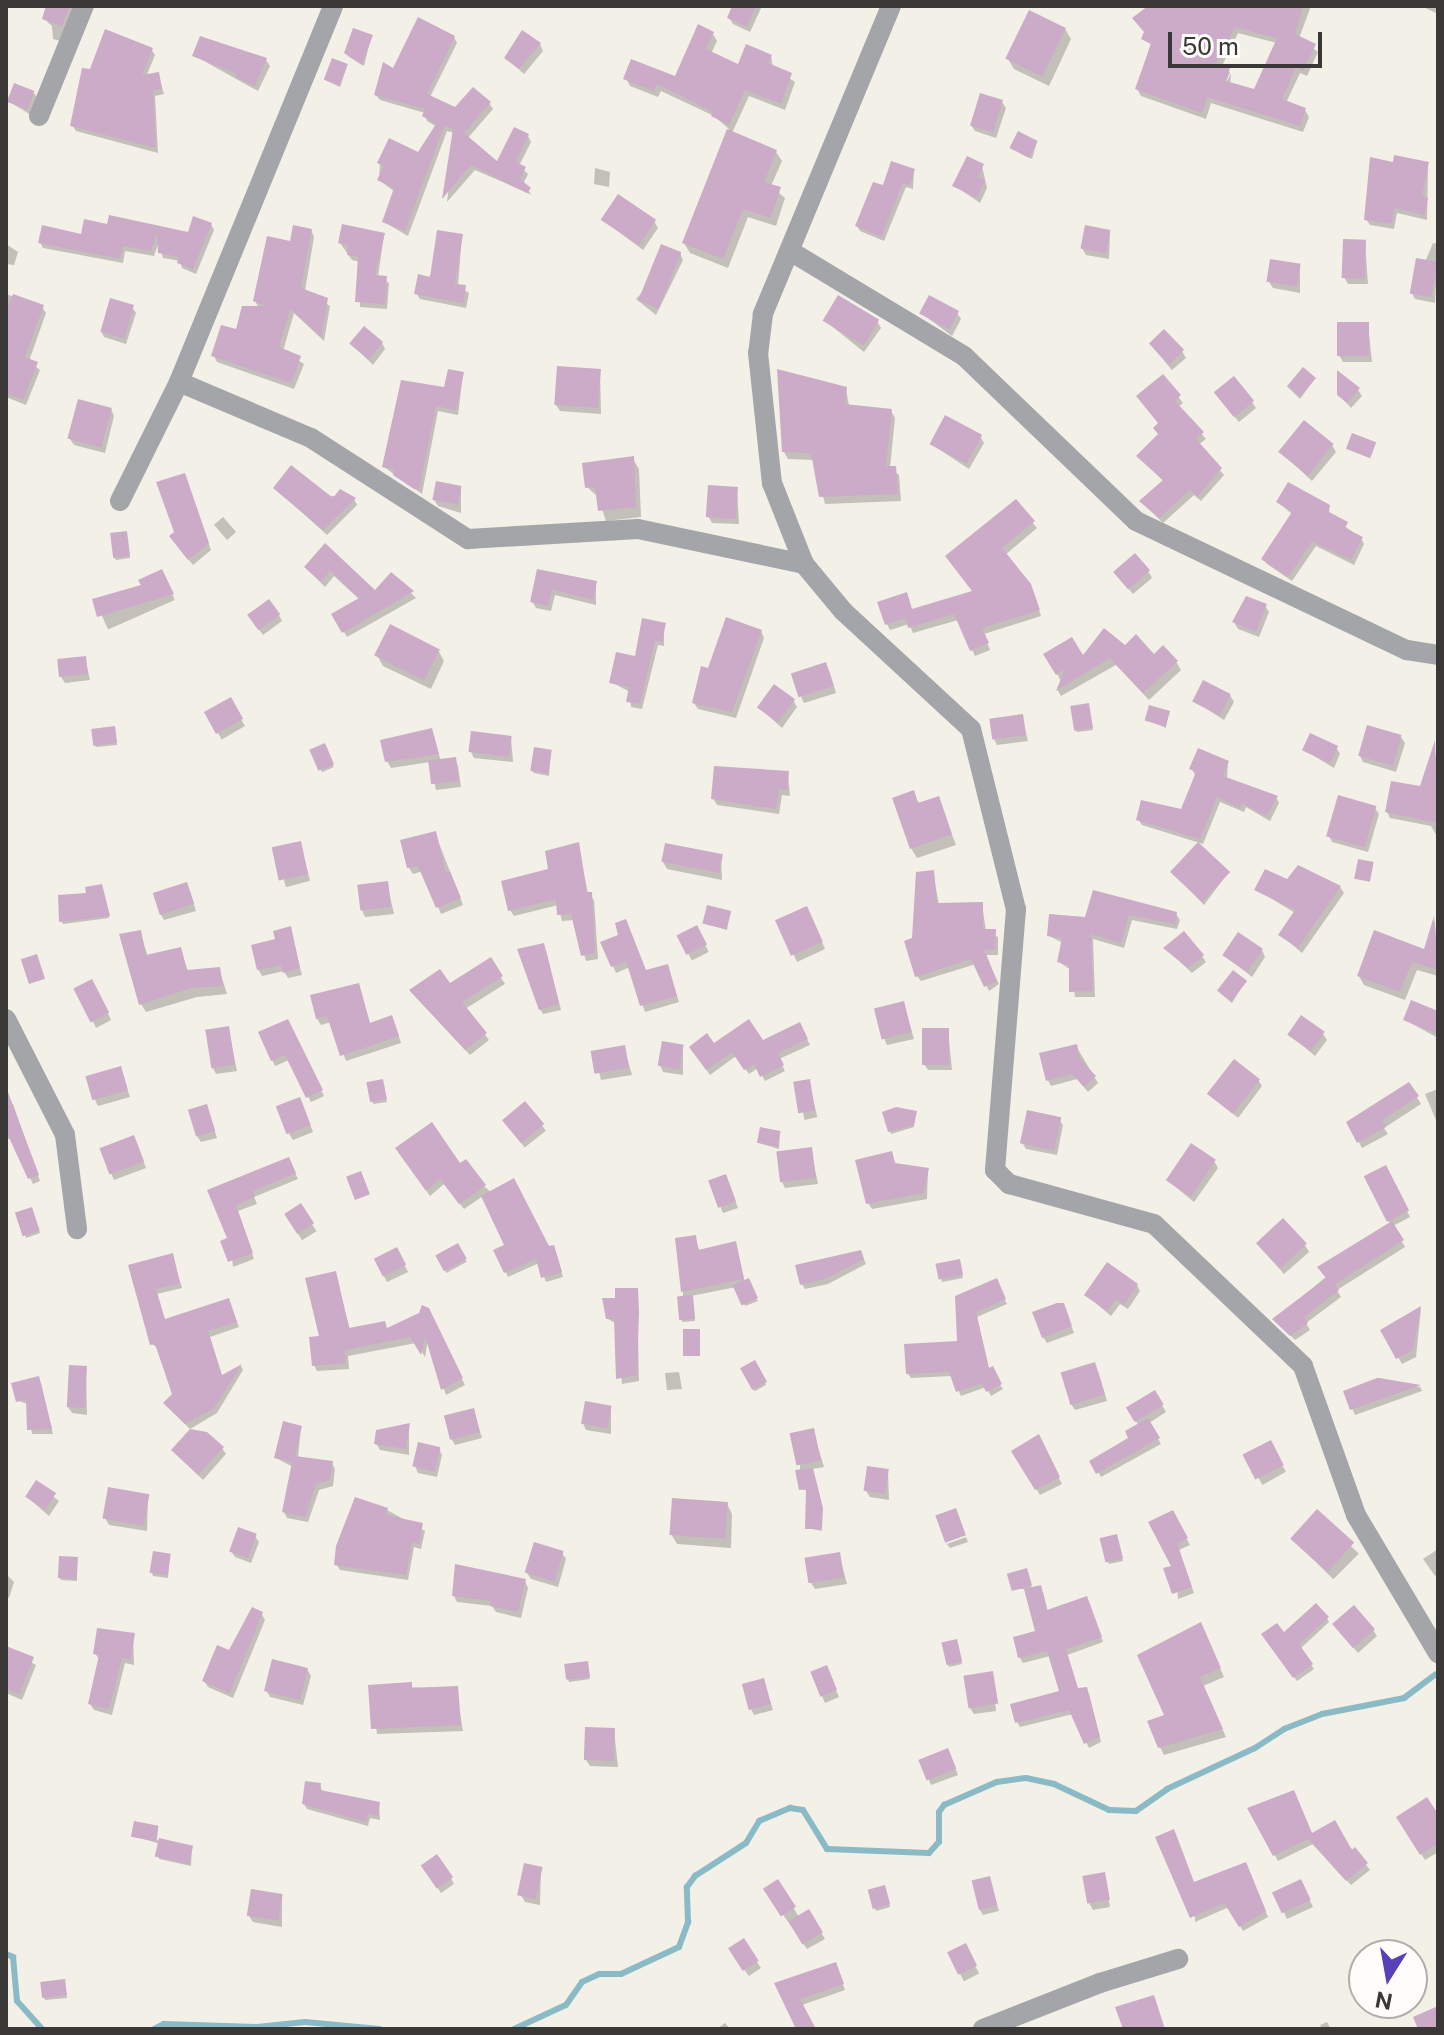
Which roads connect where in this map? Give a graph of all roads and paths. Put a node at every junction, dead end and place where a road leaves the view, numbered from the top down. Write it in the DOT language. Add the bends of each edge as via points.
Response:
graph roads {
  1 [pos="84,6"];
  2 [pos="333,6"];
  3 [pos="891,6"];
  4 [pos="39,116"];
  5 [pos="790,251"];
  6 [pos="179,382"];
  7 [pos="120,501"];
  8 [pos="804,564"];
  9 [pos="1438,655"];
  10 [pos="6,1019"];
  11 [pos="77,1229"];
  12 [pos="1438,1653"];
  13 [pos="1178,1959"];
  14 [pos="983,2029"];
  1 -- 4 [label="street"];
  2 -- 6 [label="street"];
  3 -- 5 [label="street"];
  5 -- 8 [label="street" via="763,314 758,353 772,483"];
  5 -- 9 [label="street" via="964,356 1136,521 1407,650"];
  6 -- 7 [label="street"];
  6 -- 8 [label="street" via="311,438 468,539 638,529"];
  8 -- 12 [label="street" via="843,611 971,729 1016,909 996,1155 1000,1178 1154,1224 1303,1366 1356,1515"];
  10 -- 11 [label="street" via="65,1135"];
  13 -- 14 [label="street"];
}
